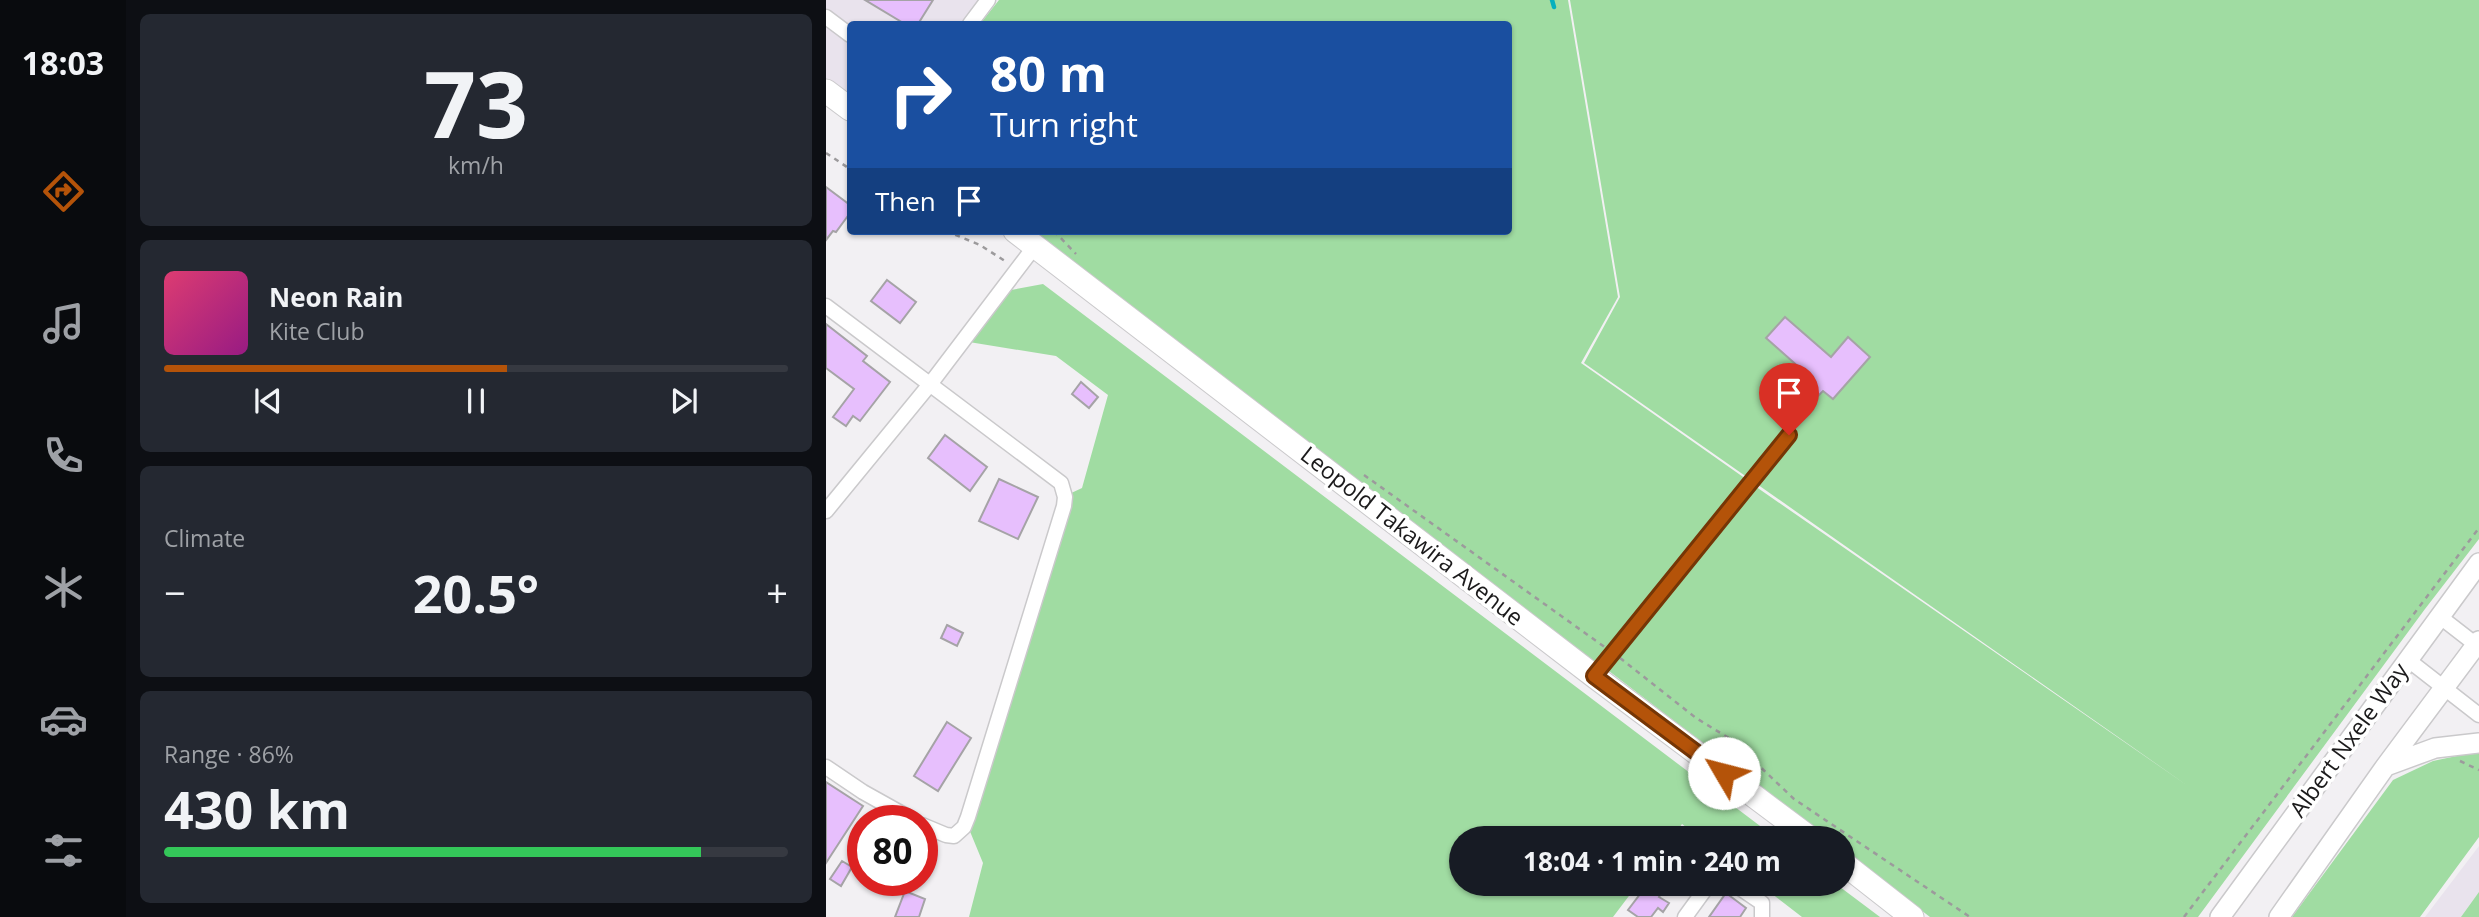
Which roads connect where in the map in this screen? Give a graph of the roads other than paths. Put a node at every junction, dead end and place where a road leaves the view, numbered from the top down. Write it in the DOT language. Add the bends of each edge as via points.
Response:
graph roads {
  1 [pos="988,0"];
  2 [pos="826,17"];
  3 [pos="972,21"];
  4 [pos="847,34"];
  5 [pos="826,91"];
  6 [pos="847,107"];
  7 [pos="1020,235"];
  8 [pos="1035,246"];
  9 [pos="826,306"];
  10 [pos="930,383"];
  11 [pos="1789,435"];
  12 [pos="826,511"];
  13 [pos="2479,564"];
  14 [pos="2438,616"];
  15 [pos="2478,644"];
  16 [pos="2407,659"];
  17 [pos="1594,676"];
  18 [pos="2445,687"];
  19 [pos="2479,715"];
  20 [pos="2479,743"];
  21 [pos="826,767"];
  22 [pos="2385,767"];
  23 [pos="886,805"];
  24 [pos="1794,826"];
  25 [pos="938,832"];
  26 [pos="1855,872"];
  27 [pos="1700,896"];
  28 [pos="1752,896"];
  29 [pos="1685,917"];
  30 [pos="1762,917"];
  31 [pos="1912,917"];
  32 [pos="2221,917"];
  33 [pos="2279,917"];
  1 -- 3 [label="street"];
  2 -- 4 [label="street"];
  5 -- 6 [label="highway"];
  7 -- 8 [label="highway, Leopold Takawira Avenue"];
  8 -- 10 [label="street"];
  8 -- 17 [label="highway, Leopold Takawira Avenue"];
  9 -- 10 [label="street"];
  10 -- 12 [label="street"];
  10 -- 25 [label="street" via="1061,483 1065,497 968,817 954,836"];
  11 -- 17 [label="lane"];
  13 -- 14 [label="main road, Albert Nxele Way"];
  14 -- 15 [label="street"];
  14 -- 16 [label="main road, Albert Nxele Way"];
  15 -- 18 [label="main road, Albert Nxele Way"];
  16 -- 18 [label="street"];
  16 -- 32 [label="main road, Albert Nxele Way"];
  17 -- 24 [label="highway, Leopold Takawira Avenue"];
  18 -- 19 [label="street"];
  18 -- 22 [label="main road, Albert Nxele Way"];
  20 -- 22 [label="main road" via="2435,748"];
  21 -- 23 [label="street"];
  22 -- 33 [label="main road, Albert Nxele Way"];
  26 -- 31 [label="highway"];
  27 -- 29 [label="street"];
  28 -- 30 [label="street" via="1762,903"];
}
